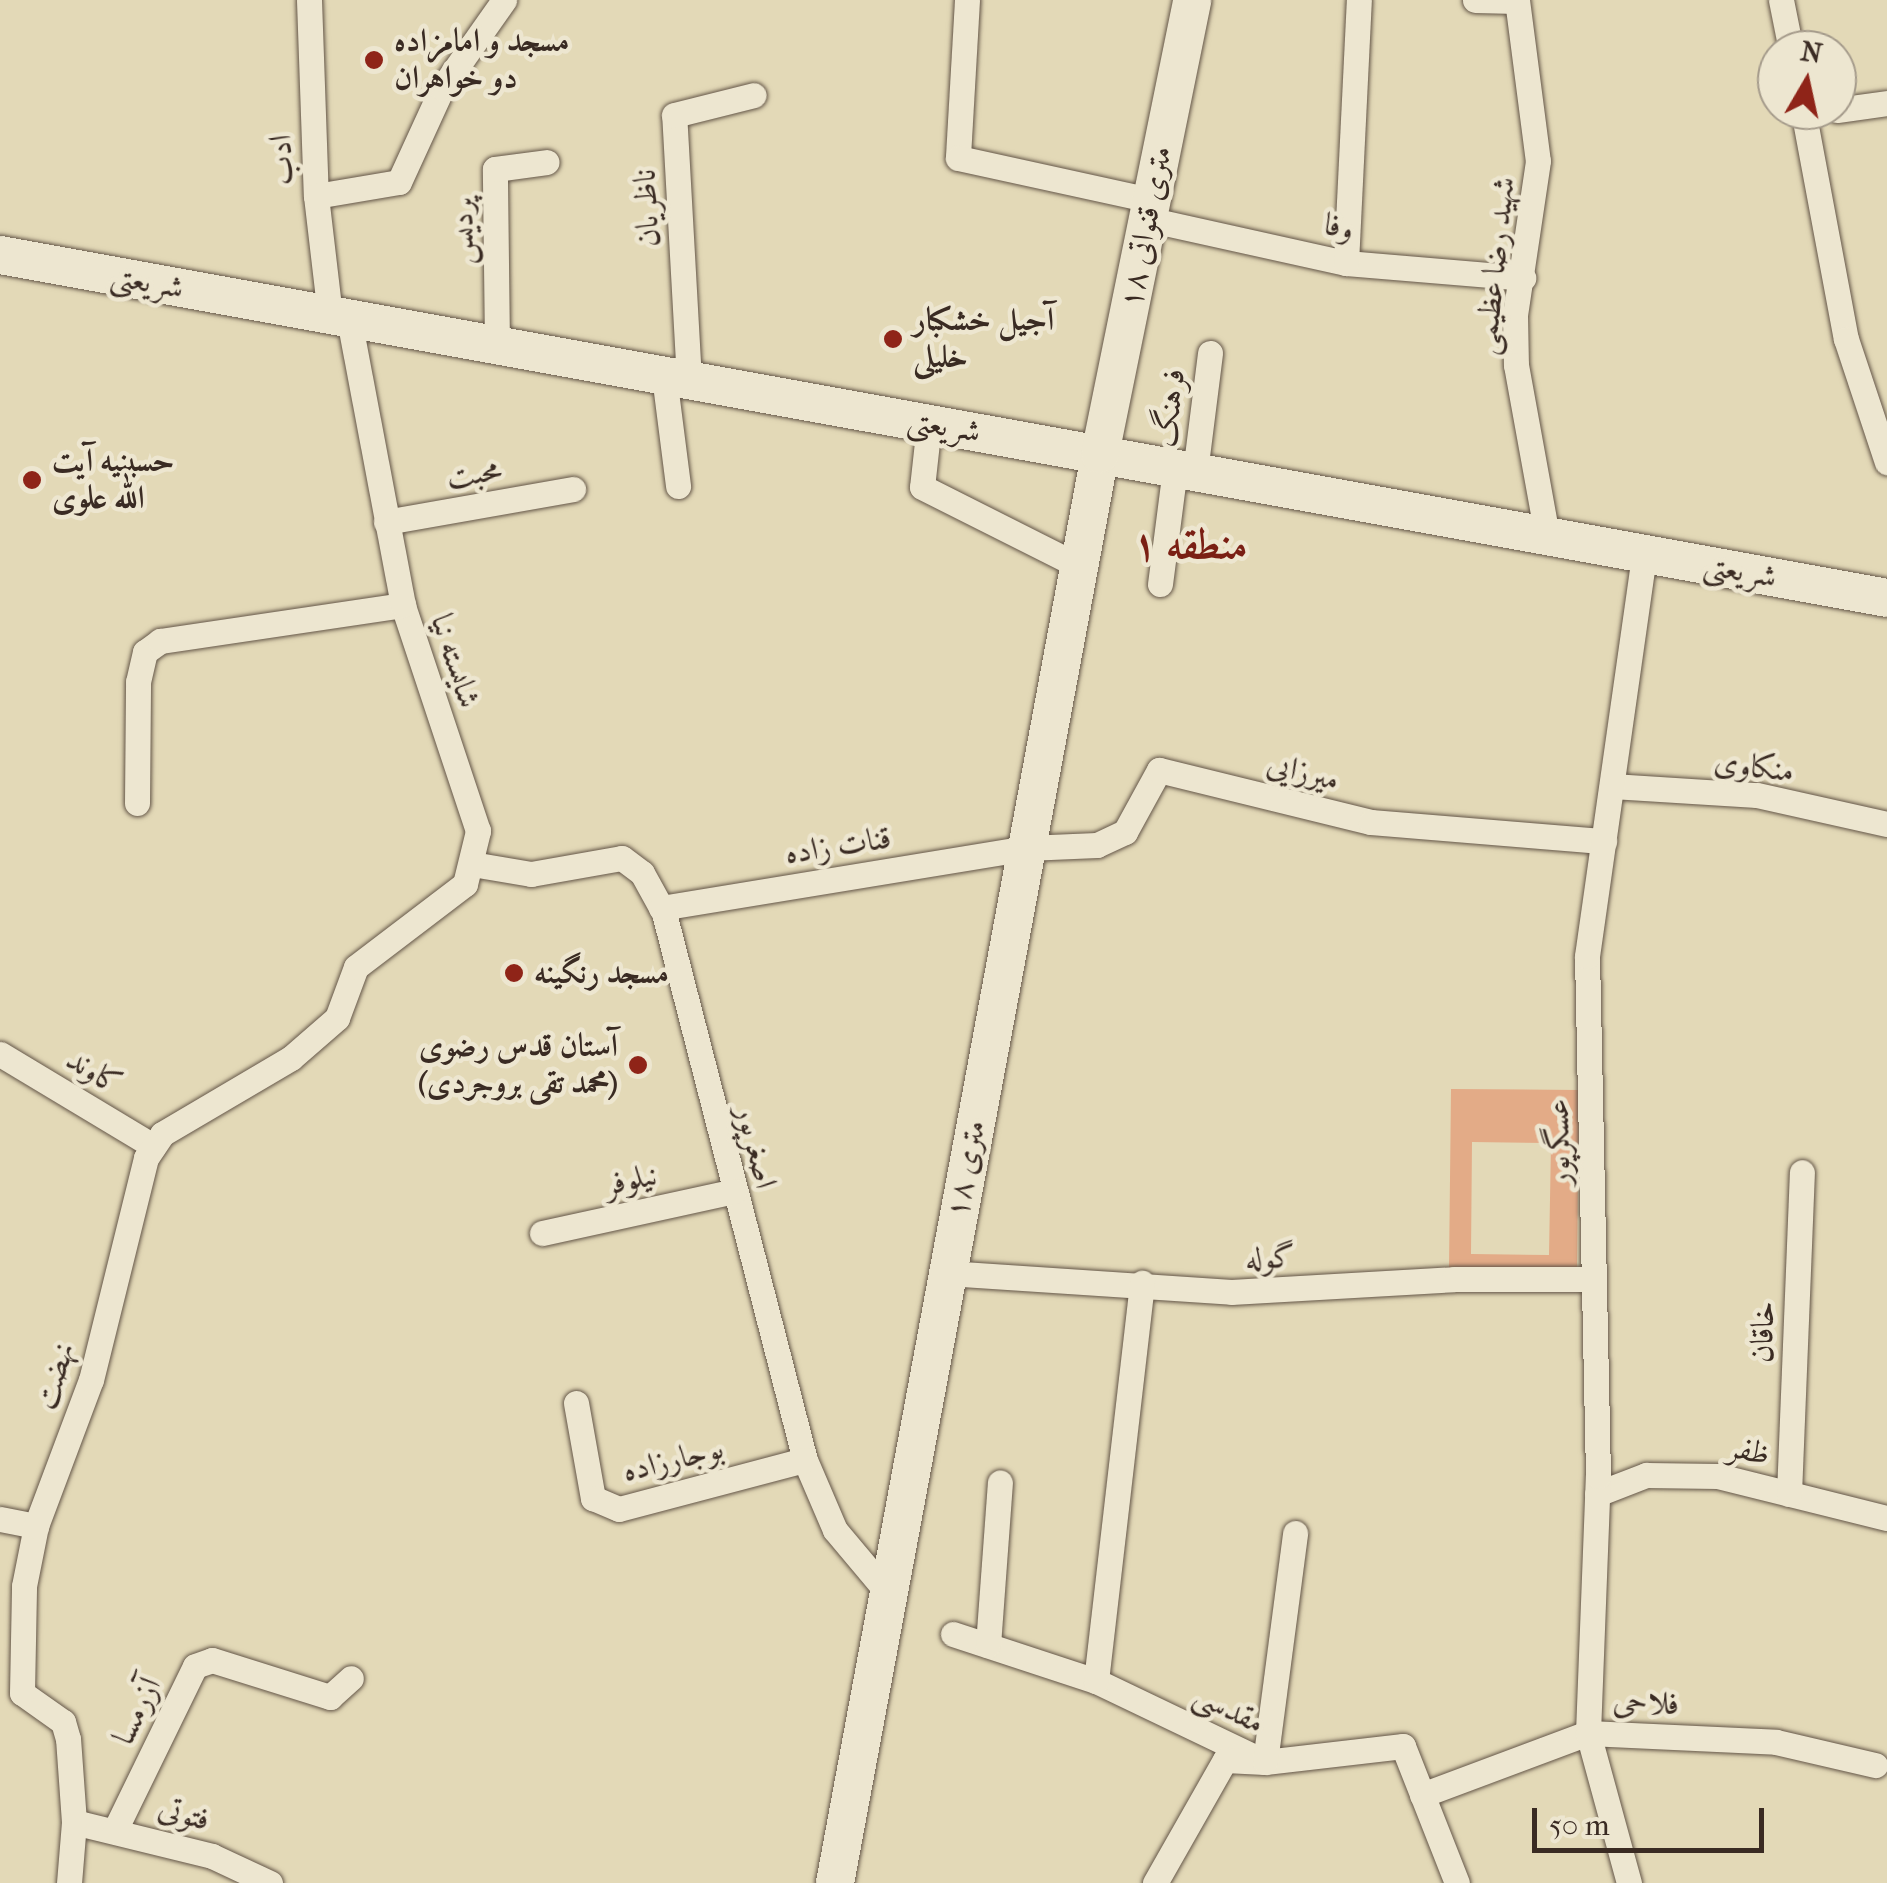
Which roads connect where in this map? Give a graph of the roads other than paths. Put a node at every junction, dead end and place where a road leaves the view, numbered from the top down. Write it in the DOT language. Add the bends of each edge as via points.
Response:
graph roads {
  1 [pos="308,0"];
  2 [pos="504,0"];
  3 [pos="967,0"];
  4 [pos="1192,0"];
  5 [pos="1359,0"];
  6 [pos="1474,0"];
  7 [pos="1517,0"];
  8 [pos="1780,0"];
  9 [pos="1787,30"];
  10 [pos="754,95"];
  11 [pos="1887,103"];
  12 [pos="1857,107"];
  13 [pos="1807,130"];
  14 [pos="547,162"];
  15 [pos="316,196"];
  16 [pos="1149,209"];
  17 [pos="0,256"];
  18 [pos="1346,263"];
  19 [pos="1522,278"];
  20 [pos="340,317"];
  21 [pos="497,346"];
  22 [pos="1210,353"];
  23 [pos="677,378"];
  24 [pos="929,424"];
  25 [pos="1100,454"];
  26 [pos="1887,462"];
  27 [pos="1185,470"];
  28 [pos="678,486"];
  29 [pos="573,489"];
  30 [pos="386,522"];
  31 [pos="1547,536"];
  32 [pos="1644,554"];
  33 [pos="1079,566"];
  34 [pos="1160,584"];
  35 [pos="1887,598"];
  36 [pos="403,606"];
  37 [pos="1612,786"];
  38 [pos="138,804"];
  39 [pos="1887,824"];
  40 [pos="1604,841"];
  41 [pos="1026,848"];
  42 [pos="472,864"];
  43 [pos="661,908"];
  44 [pos="0,1054"];
  45 [pos="153,1146"];
  46 [pos="1802,1172"];
  47 [pos="734,1191"];
  48 [pos="542,1233"];
  49 [pos="947,1274"];
  50 [pos="1594,1279"];
  51 [pos="1142,1282"];
  52 [pos="576,1403"];
  53 [pos="805,1460"];
  54 [pos="1000,1482"];
  55 [pos="1597,1494"];
  56 [pos="1789,1494"];
  57 [pos="1887,1518"];
  58 [pos="0,1519"];
  59 [pos="36,1526"];
  60 [pos="1295,1534"];
  61 [pos="887,1592"];
  62 [pos="954,1634"];
  63 [pos="988,1645"];
  64 [pos="351,1678"];
  65 [pos="1096,1680"];
  66 [pos="11,1698"];
  67 [pos="1588,1733"];
  68 [pos="1264,1762"];
  69 [pos="1875,1766"];
  70 [pos="1422,1794"];
  71 [pos="74,1822"];
  72 [pos="115,1830"];
  73 [pos="69,1883"];
  74 [pos="270,1883"];
  75 [pos="835,1883"];
  76 [pos="1154,1883"];
  77 [pos="1457,1883"];
  78 [pos="1630,1883"];
  1 -- 15 [label="street, ادب"];
  2 -- 15 [label="street" via="442,88 399,182"];
  3 -- 16 [label="street, وفا" via="958,158"];
  4 -- 16 [label="street, ۱۸ متری قنواتی"];
  5 -- 18 [label="street"];
  6 -- 7 [label="street"];
  7 -- 19 [label="street, شهید رضا عظیمی" via="1538,161"];
  8 -- 9 [label="street"];
  10 -- 23 [label="street, ناظریان" via="674,115"];
  11 -- 12 [label="street"];
  13 -- 26 [label="street" via="1846,340"];
  14 -- 21 [label="street, پردیس" via="495,169"];
  15 -- 20 [label="street, ادب"];
  16 -- 18 [label="street, وفا"];
  16 -- 25 [label="street, ۱۸ متری قنواتی"];
  17 -- 20 [label="street, شریعتی"];
  18 -- 19 [label="street, وفا"];
  19 -- 31 [label="street, شهید رضا عظیمی" via="1516,365"];
  20 -- 21 [label="street, شریعتی"];
  20 -- 30 [label="street, شایسته نیا"];
  21 -- 23 [label="street, شریعتی"];
  22 -- 27 [label="street, فرهنگ"];
  23 -- 24 [label="street, شریعتی"];
  23 -- 28 [label="street"];
  24 -- 25 [label="street, شریعتی"];
  24 -- 33 [label="street" via="922,486"];
  25 -- 27 [label="street, شریعتی"];
  25 -- 33 [label="street, ۱۸ متری"];
  27 -- 31 [label="street, شریعتی"];
  27 -- 34 [label="street, فرهنگ"];
  29 -- 30 [label="street, محبت"];
  30 -- 36 [label="street, شایسته نیا"];
  31 -- 32 [label="street, شریعتی"];
  32 -- 35 [label="street, شریعتی"];
  32 -- 37 [label="street, عسگرپور"];
  33 -- 41 [label="street, ۱۸ متری"];
  36 -- 38 [label="street" via="160,641 146,652 138,682"];
  36 -- 42 [label="street, شایسته نیا" via="474,805"];
  37 -- 39 [label="street, منکاوی" via="1757,796"];
  37 -- 40 [label="street, عسگرپور"];
  40 -- 41 [label="street, میرزایی" via="1372,822 1159,770 1125,832 1097,845"];
  40 -- 50 [label="street, عسگرپور" via="1587,956"];
  41 -- 43 [label="street, قنات زاده"];
  41 -- 49 [label="street, ۱۸ متری"];
  42 -- 43 [label="street, اصغرپور" via="531,874 622,858 642,873"];
  42 -- 45 [label="street" via="465,884 440,908 356,967 336,1018 291,1058 162,1134"];
  43 -- 47 [label="street, اصغرپور"];
  44 -- 45 [label="street, کاوند"];
  45 -- 59 [label="street, نهضت" via="91,1380"];
  46 -- 56 [label="street, خاقان"];
  47 -- 48 [label="street, نیلوفر"];
  47 -- 53 [label="street, اصغرپور"];
  49 -- 51 [label="street, گوله"];
  49 -- 61 [label="street, ۱۸ متری"];
  50 -- 51 [label="street, گوله" via="1454,1278 1231,1292"];
  50 -- 55 [label="street, عسگرپور"];
  51 -- 65 [label="street"];
  52 -- 53 [label="street, بوجارزاده" via="593,1498 619,1510"];
  53 -- 61 [label="street, اصغرپور" via="835,1530"];
  54 -- 63 [label="street"];
  55 -- 56 [label="street, ظفر" via="1646,1475 1682,1475 1718,1476"];
  55 -- 67 [label="street, عسگرپور"];
  56 -- 57 [label="street, ظفر"];
  58 -- 59 [label="street"];
  59 -- 66 [label="street, نهضت"];
  60 -- 68 [label="street"];
  61 -- 75 [label="street, ۱۸ متری"];
  62 -- 63 [label="street, مقدسی"];
  63 -- 65 [label="street, مقدسی"];
  64 -- 72 [label="street, آزرمسا" via="330,1697 212,1660 195,1666"];
  65 -- 68 [label="street, مقدسی"];
  66 -- 71 [label="street, نهضت" via="63,1722"];
  67 -- 69 [label="street, فلاحی" via="1776,1742"];
  67 -- 70 [label="street, فلاحی"];
  67 -- 78 [label="street, عسگرپور"];
  68 -- 70 [label="street, مقدسی" via="1403,1746"];
  68 -- 76 [label="street" via="1224,1760"];
  70 -- 77 [label="street, مقدسی"];
  71 -- 72 [label="street, فتوتی"];
  71 -- 73 [label="street, نهضت"];
  72 -- 74 [label="street, فتوتی" via="212,1856"];
}
